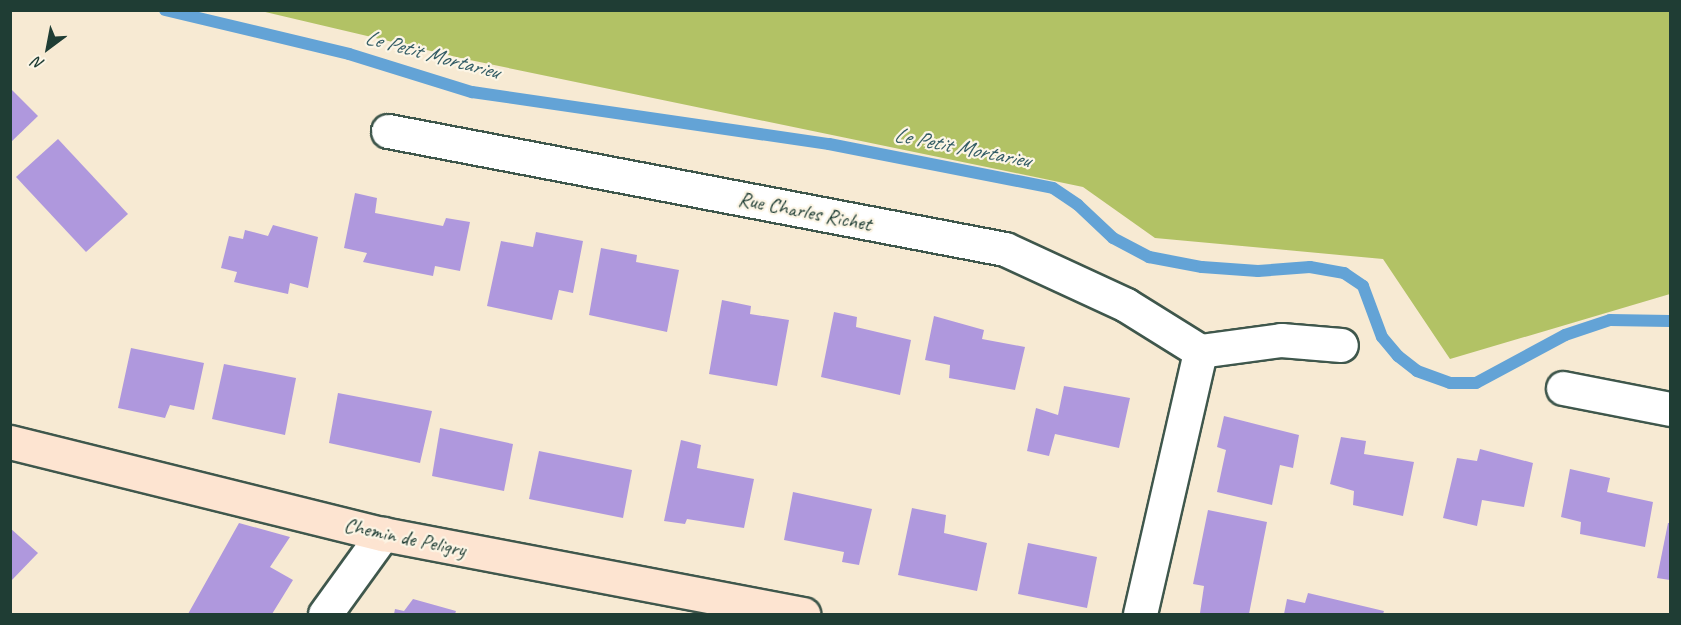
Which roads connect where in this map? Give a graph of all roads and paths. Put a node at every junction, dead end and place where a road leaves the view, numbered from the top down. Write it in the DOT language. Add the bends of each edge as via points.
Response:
graph roads {
  1 [pos="388,131"];
  2 [pos="1341,345"];
  3 [pos="1200,351"];
  4 [pos="1563,388"];
  5 [pos="1671,409"];
  6 [pos="10,442"];
  7 [pos="383,534"];
  8 [pos="325,615"];
  9 [pos="803,615"];
  10 [pos="1140,615"];
  1 -- 3 [label="street, Rue Charles Richet" via="1005,249 1126,305"];
  2 -- 3 [label="street" via="1281,340"];
  3 -- 10 [label="street"];
  4 -- 5 [label="street"];
  6 -- 7 [label="street, Chemin de Peligry"];
  7 -- 8 [label="street"];
  7 -- 9 [label="street, Chemin de Peligry"];
}
